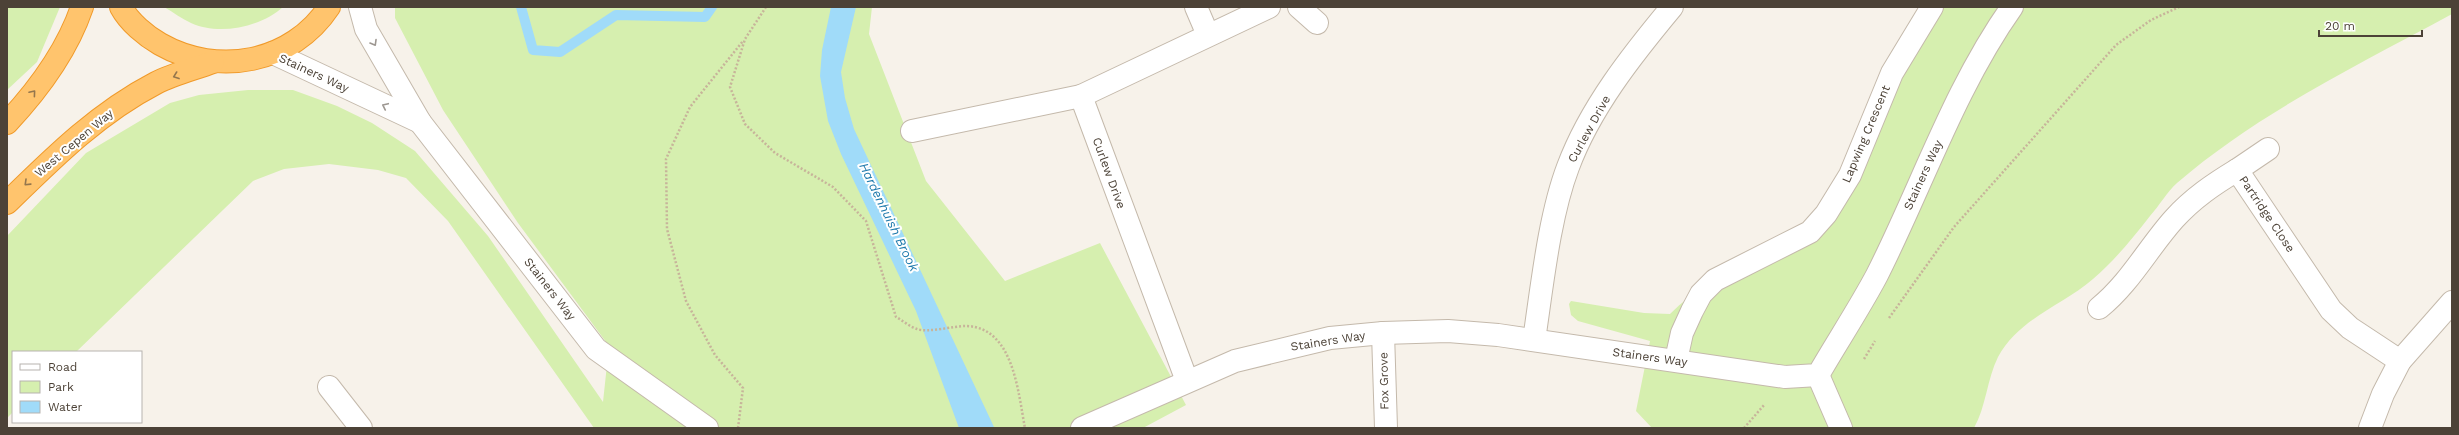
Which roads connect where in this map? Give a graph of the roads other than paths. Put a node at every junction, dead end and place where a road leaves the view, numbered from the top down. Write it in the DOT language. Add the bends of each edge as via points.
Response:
graph roads {
  1 [pos="82,7"];
  2 [pos="121,7"];
  3 [pos="329,7"];
  4 [pos="360,7"];
  5 [pos="1196,7"];
  6 [pos="1269,7"];
  7 [pos="1299,7"];
  8 [pos="1672,7"];
  9 [pos="1932,7"];
  10 [pos="2012,7"];
  11 [pos="1317,23"];
  12 [pos="1208,35"];
  13 [pos="273,54"];
  14 [pos="213,62"];
  15 [pos="1081,96"];
  16 [pos="420,122"];
  17 [pos="7,123"];
  18 [pos="912,131"];
  19 [pos="2268,149"];
  20 [pos="2237,170"];
  21 [pos="7,203"];
  22 [pos="2452,302"];
  23 [pos="2099,308"];
  24 [pos="1383,333"];
  25 [pos="1534,340"];
  26 [pos="1676,360"];
  27 [pos="2400,361"];
  28 [pos="1818,375"];
  29 [pos="1187,381"];
  30 [pos="329,387"];
  31 [pos="356,426"];
  32 [pos="707,428"];
  33 [pos="1082,428"];
  34 [pos="1386,428"];
  35 [pos="1841,428"];
  36 [pos="2370,428"];
  17 -- 1 [label="highway, one-way" via="42,82 73,31"];
  2 -- 14 [label="highway" via="151,38 178,54"];
  3 -- 13 [label="highway" via="321,19 299,39"];
  4 -- 16 [label="street, Stainers Way, one-way" via="366,29"];
  5 -- 12 [label="street"];
  6 -- 12 [label="street"];
  7 -- 11 [label="street"];
  8 -- 25 [label="street, Curlew Drive" via="1615,82 1567,168 1558,201"];
  9 -- 26 [label="street, Lapwing Crescent" via="1892,73 1850,175 1822,220 1810,232 1715,280 1701,294 1692,311 1682,333"];
  10 -- 28 [label="street, Stainers Way" via="1971,73 1876,276"];
  12 -- 15 [label="street"];
  13 -- 14 [label="highway" via="243,62"];
  16 -- 13 [label="street, Stainers Way, one-way"];
  14 -- 21 [label="highway, West Cepen Way, one-way" via="157,83 102,116 55,156"];
  15 -- 18 [label="street"];
  15 -- 29 [label="street, Curlew Drive"];
  16 -- 32 [label="street, Stainers Way" via="596,349"];
  19 -- 20 [label="street"];
  20 -- 23 [label="street, Partridge Close" via="2189,203 2123,285"];
  20 -- 27 [label="street, Partridge Close" via="2331,310 2350,328"];
  22 -- 27 [label="street"];
  24 -- 25 [label="street, Stainers Way" via="1448,331"];
  24 -- 29 [label="street, Stainers Way" via="1330,338 1282,348 1235,361"];
  24 -- 34 [label="street, Fox Grove"];
  25 -- 26 [label="street, Stainers Way"];
  26 -- 28 [label="street, Stainers Way" via="1785,377"];
  27 -- 36 [label="street" via="2383,394"];
  28 -- 35 [label="street"];
  29 -- 33 [label="street, Stainers Way"];
  30 -- 31 [label="street"];
}
